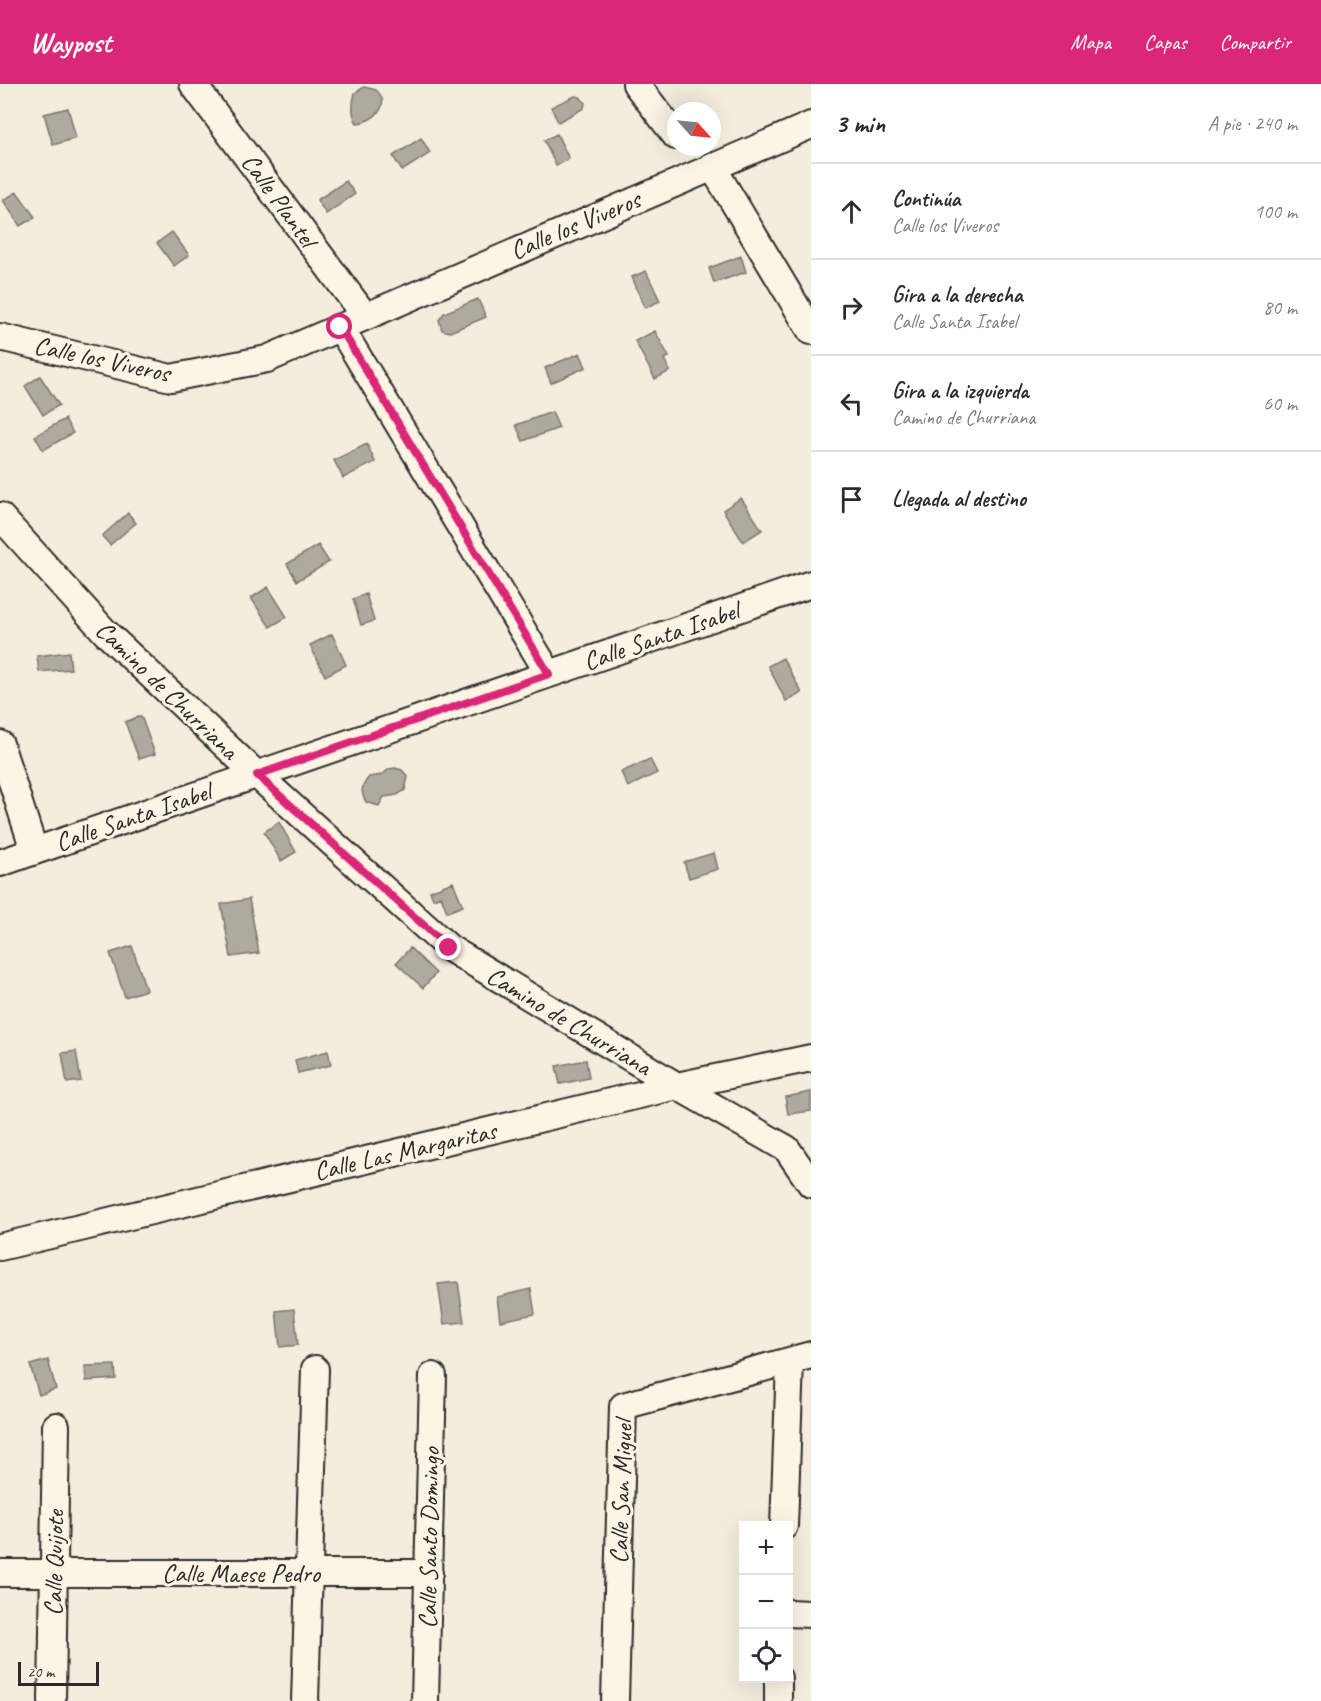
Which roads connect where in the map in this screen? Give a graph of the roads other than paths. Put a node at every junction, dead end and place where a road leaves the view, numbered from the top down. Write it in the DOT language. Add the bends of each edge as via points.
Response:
graph roads {
  1 [pos="193,84"];
  2 [pos="636,84"];
  3 [pos="667,124"];
  4 [pos="811,125"];
  5 [pos="694,156"];
  6 [pos="707,168"];
  7 [pos="365,316"];
  8 [pos="340,327"];
  9 [pos="811,332"];
  10 [pos="0,337"];
  11 [pos="0,516"];
  12 [pos="811,584"];
  13 [pos="549,674"];
  14 [pos="0,744"];
  15 [pos="257,775"];
  16 [pos="34,850"];
  17 [pos="0,863"];
  18 [pos="811,1058"];
  19 [pos="677,1086"];
  20 [pos="811,1184"];
  21 [pos="0,1247"];
  22 [pos="800,1358"];
  23 [pos="315,1369"];
  24 [pos="433,1376"];
  25 [pos="56,1426"];
  26 [pos="784,1521"];
  27 [pos="429,1572"];
  28 [pos="0,1573"];
  29 [pos="54,1573"];
  30 [pos="309,1573"];
  31 [pos="793,1613"];
  32 [pos="811,1614"];
  33 [pos="778,1683"];
  34 [pos="52,1701"];
  35 [pos="305,1701"];
  36 [pos="425,1701"];
  37 [pos="615,1701"];
  38 [pos="778,1701"];
  1 -- 7 [label="street, Calle Plantel"];
  2 -- 3 [label="street"];
  4 -- 6 [label="street, Calle los Viveros"];
  5 -- 6 [label="street"];
  6 -- 7 [label="street, Calle los Viveros"];
  6 -- 9 [label="street"];
  7 -- 8 [label="street, Calle los Viveros"];
  8 -- 10 [label="street, Calle los Viveros" via="267,359 171,378"];
  8 -- 13 [label="street"];
  11 -- 15 [label="street, Camino de Churriana" via="106,633"];
  12 -- 13 [label="street, Calle Santa Isabel"];
  13 -- 15 [label="street, Calle Santa Isabel"];
  14 -- 16 [label="street, Calle Santa Isabel"];
  15 -- 16 [label="street, Calle Santa Isabel"];
  15 -- 19 [label="street, Camino de Churriana" via="449,948"];
  16 -- 17 [label="street, Calle Santa Isabel"];
  18 -- 19 [label="street, Calle Las Margaritas"];
  19 -- 20 [label="street, Camino de Churriana" via="787,1149"];
  19 -- 21 [label="street, Calle Las Margaritas"];
  22 -- 26 [label="street"];
  22 -- 37 [label="street, Calle San Miguel" via="623,1406"];
  23 -- 30 [label="street"];
  24 -- 27 [label="street, Calle Santo Domingo"];
  25 -- 29 [label="street, Calle Quijote"];
  27 -- 30 [label="street, Calle Maese Pedro"];
  27 -- 36 [label="street, Calle Santo Domingo"];
  28 -- 29 [label="street, Calle Maese Pedro"];
  29 -- 30 [label="street, Calle Maese Pedro"];
  29 -- 34 [label="street, Calle Quijote"];
  30 -- 35 [label="street"];
  31 -- 32 [label="street"];
  33 -- 38 [label="street"];
}
